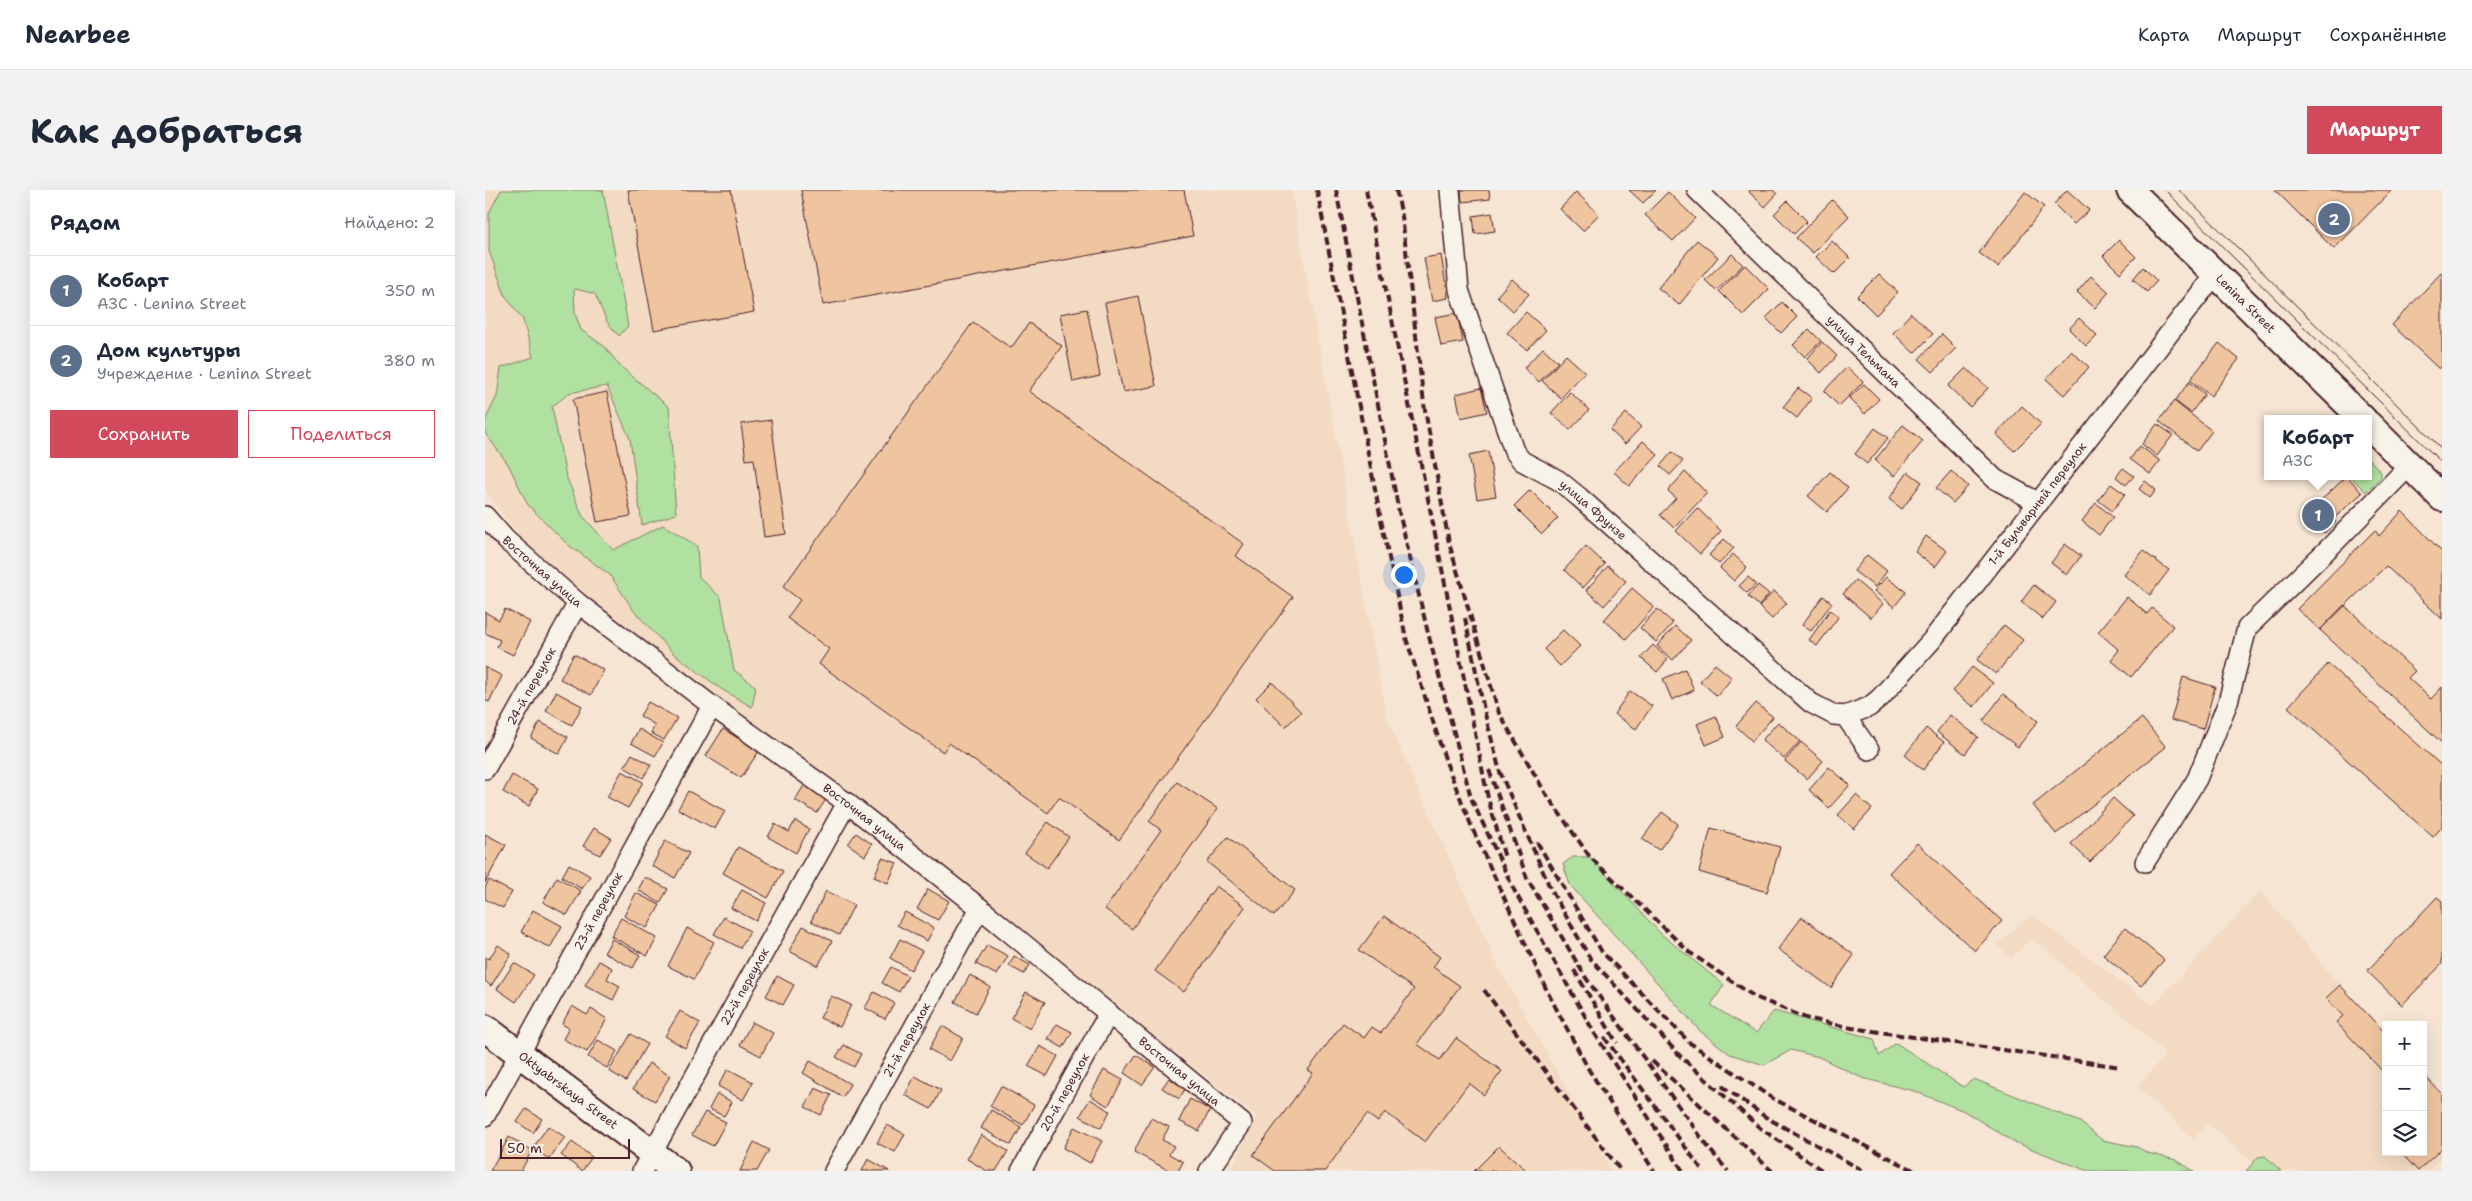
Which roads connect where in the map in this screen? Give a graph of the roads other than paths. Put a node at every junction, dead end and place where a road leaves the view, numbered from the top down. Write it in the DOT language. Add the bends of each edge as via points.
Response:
graph roads {
  1 [pos="1450,190"];
  2 [pos="1697,190"];
  3 [pos="2129,190"];
  4 [pos="2216,274"];
  5 [pos="2359,415"];
  6 [pos="2372,428"];
  7 [pos="2410,465"];
  8 [pos="2442,498"];
  9 [pos="2039,503"];
  10 [pos="485,516"];
  11 [pos="578,603"];
  12 [pos="712,706"];
  13 [pos="1845,716"];
  14 [pos="1869,750"];
  15 [pos="485,769"];
  16 [pos="847,803"];
  17 [pos="2145,862"];
  18 [pos="981,908"];
  19 [pos="1109,1013"];
  20 [pos="485,1028"];
  21 [pos="518,1053"];
  22 [pos="485,1116"];
  23 [pos="647,1162"];
  24 [pos="676,1171"];
  25 [pos="834,1171"];
  26 [pos="1021,1171"];
  27 [pos="1209,1171"];
  1 -- 13 [label="street, улица Фрунзе" via="1459,290 1514,451 1522,461 1558,480 1811,702 1834,715"];
  2 -- 9 [label="street, улица Тельмана" via="1995,479"];
  3 -- 4 [label="main road, Lenina Street"];
  4 -- 5 [label="main road, Lenina Street"];
  4 -- 9 [label="street, 1-й Бульварный переулок"];
  6 -- 7 [label="main road"];
  7 -- 8 [label="main road"];
  7 -- 17 [label="street" via="2247,628 2228,702 2197,779"];
  9 -- 13 [label="street, 1-й Бульварный переулок" via="1932,640 1880,698 1869,707"];
  10 -- 11 [label="street, Восточная улица" via="506,540"];
  11 -- 12 [label="street, Восточная улица"];
  11 -- 15 [label="street, 24-й переулок"];
  12 -- 16 [label="street, Восточная улица"];
  12 -- 21 [label="street, 23-й переулок"];
  13 -- 14 [label="street"];
  16 -- 18 [label="street, Восточная улица"];
  16 -- 23 [label="street, 22-й переулок"];
  18 -- 19 [label="street, Восточная улица"];
  18 -- 25 [label="street, 21-й переулок"];
  19 -- 26 [label="street, 20-й переулок"];
  19 -- 27 [label="street, Восточная улица" via="1242,1123"];
  20 -- 21 [label="main road, Oktyabrskaya Street"];
  21 -- 22 [label="street, 23-й переулок"];
  21 -- 23 [label="main road, Oktyabrskaya Street"];
  23 -- 24 [label="main road, Oktyabrskaya Street"];
}
